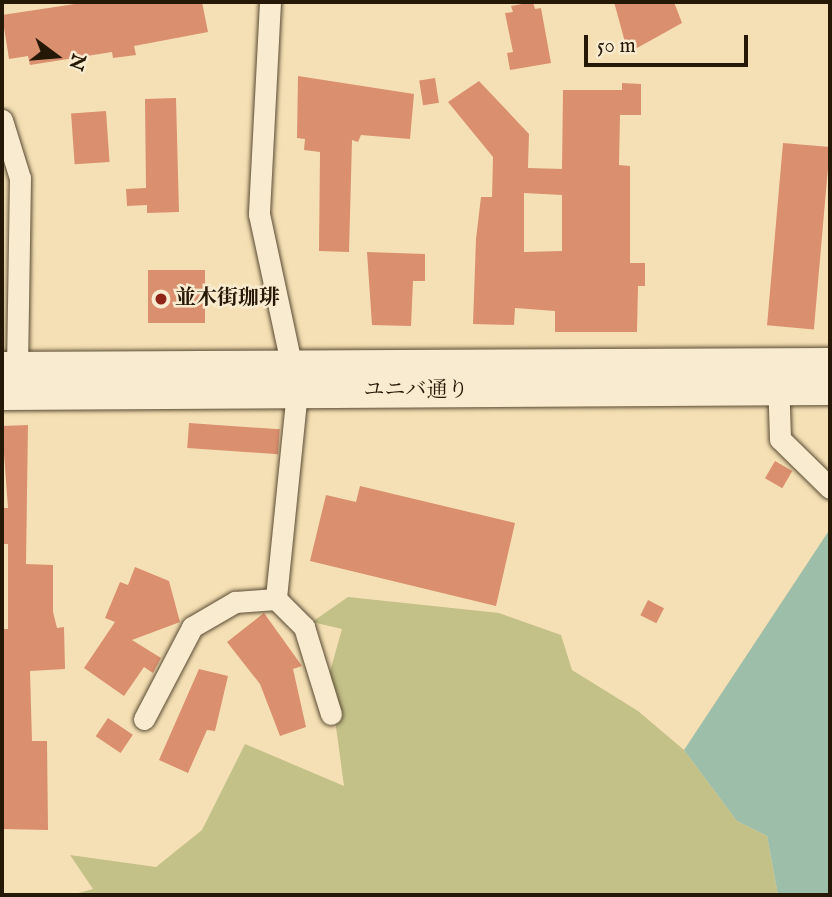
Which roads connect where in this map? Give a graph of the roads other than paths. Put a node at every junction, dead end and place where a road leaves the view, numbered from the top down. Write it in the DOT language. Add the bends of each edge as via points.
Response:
graph roads {
  1 [pos="270,2"];
  2 [pos="2,120"];
  3 [pos="830,363"];
  4 [pos="778,377"];
  5 [pos="294,378"];
  6 [pos="9,381"];
  7 [pos="830,390"];
  8 [pos="830,488"];
  9 [pos="276,599"];
  10 [pos="331,714"];
  11 [pos="144,719"];
  1 -- 5 [label="street" via="258,214"];
  2 -- 6 [label="street" via="20,178"];
  3 -- 4 [label="street, ユニバ通り"];
  4 -- 5 [label="street, ユニバ通り"];
  4 -- 7 [label="street, ユニバ通り"];
  4 -- 8 [label="street" via="780,439"];
  5 -- 6 [label="street, ユニバ通り"];
  5 -- 9 [label="street"];
  9 -- 10 [label="street" via="304,627"];
  9 -- 11 [label="street" via="235,602 192,627"];
}
